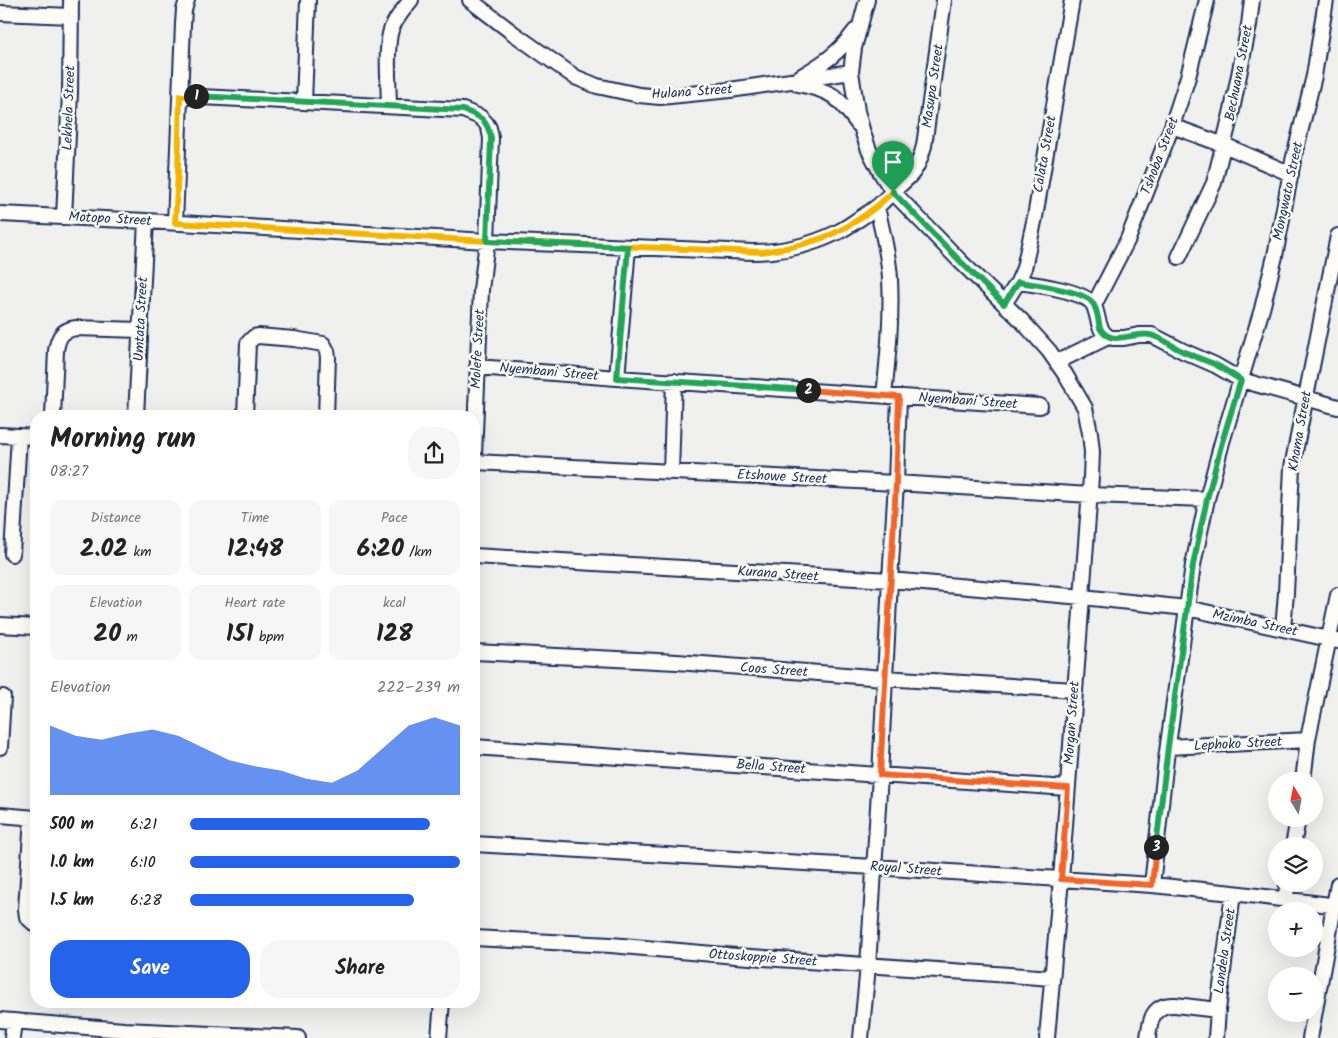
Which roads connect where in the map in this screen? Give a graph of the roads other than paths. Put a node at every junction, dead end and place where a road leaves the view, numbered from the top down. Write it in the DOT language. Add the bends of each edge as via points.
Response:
graph roads {
  1 [pos="71,0"];
  2 [pos="187,0"];
  3 [pos="308,0"];
  4 [pos="411,0"];
  5 [pos="470,0"];
  6 [pos="867,0"];
  7 [pos="944,0"];
  8 [pos="1072,0"];
  9 [pos="1207,0"];
  10 [pos="1252,0"];
  11 [pos="1326,0"];
  12 [pos="0,13"];
  13 [pos="71,16"];
  14 [pos="860,24"];
  15 [pos="851,72"];
  16 [pos="791,82"];
  17 [pos="180,96"];
  18 [pos="304,102"];
  19 [pos="389,106"];
  20 [pos="1172,126"];
  21 [pos="862,128"];
  22 [pos="1224,145"];
  23 [pos="1291,174"];
  24 [pos="893,192"];
  25 [pos="878,207"];
  26 [pos="0,214"];
  27 [pos="64,216"];
  28 [pos="146,221"];
  29 [pos="175,223"];
  30 [pos="1338,236"];
  31 [pos="487,241"];
  32 [pos="628,247"];
  33 [pos="1179,257"];
  34 [pos="1018,282"];
  35 [pos="1004,304"];
  36 [pos="1094,305"];
  37 [pos="140,330"];
  38 [pos="1108,337"];
  39 [pos="1057,362"];
  40 [pos="477,367"];
  41 [pos="617,378"];
  42 [pos="1241,380"];
  43 [pos="674,381"];
  44 [pos="884,396"];
  45 [pos="899,397"];
  46 [pos="1305,398"];
  47 [pos="1040,406"];
  48 [pos="1338,407"];
  49 [pos="53,410"];
  50 [pos="136,410"];
  51 [pos="245,410"];
  52 [pos="326,410"];
  53 [pos="476,410"];
  54 [pos="0,435"];
  55 [pos="19,436"];
  56 [pos="30,437"];
  57 [pos="480,462"];
  58 [pos="672,472"];
  59 [pos="896,483"];
  60 [pos="1090,495"];
  61 [pos="1207,499"];
  62 [pos="12,554"];
  63 [pos="480,556"];
  64 [pos="890,580"];
  65 [pos="1338,595"];
  66 [pos="1082,596"];
  67 [pos="1187,608"];
  68 [pos="0,625"];
  69 [pos="30,627"];
  70 [pos="1283,629"];
  71 [pos="1334,640"];
  72 [pos="480,652"];
  73 [pos="884,678"];
  74 [pos="1075,690"];
  75 [pos="3,697"];
  76 [pos="1308,740"];
  77 [pos="0,747"];
  78 [pos="480,747"];
  79 [pos="1168,747"];
  80 [pos="1304,772"];
  81 [pos="880,775"];
  82 [pos="1068,788"];
  83 [pos="0,815"];
  84 [pos="30,818"];
  85 [pos="480,844"];
  86 [pos="30,863"];
  87 [pos="874,867"];
  88 [pos="1061,879"];
  89 [pos="1338,884"];
  90 [pos="1152,885"];
  91 [pos="1233,892"];
  92 [pos="1287,892"];
  93 [pos="1286,899"];
  94 [pos="1336,905"];
  95 [pos="30,920"];
  96 [pos="480,938"];
  97 [pos="868,966"];
  98 [pos="1052,978"];
  99 [pos="441,1008"];
  100 [pos="1218,1010"];
  101 [pos="7,1020"];
  102 [pos="184,1035"];
  103 [pos="12,1038"];
  104 [pos="298,1038"];
  105 [pos="439,1038"];
  106 [pos="861,1038"];
  107 [pos="1046,1038"];
  108 [pos="1148,1038"];
  109 [pos="1216,1038"];
  110 [pos="1310,1038"];
  1 -- 13 [label="street, Lekhela Street"];
  2 -- 17 [label="street" via="182,24"];
  3 -- 18 [label="street"];
  4 -- 19 [label="street" via="391,32"];
  5 -- 16 [label="street, Hulana Street" via="562,68 597,86 660,97"];
  6 -- 14 [label="street"];
  7 -- 24 [label="street, Masupa Street" via="920,162 906,182"];
  8 -- 34 [label="street, Calata Street" via="1035,217"];
  9 -- 20 [label="street, Tshoba Street"];
  10 -- 22 [label="street, Bechuana Street"];
  11 -- 23 [label="street, Mongwato Street" via="1314,76"];
  12 -- 13 [label="street"];
  13 -- 27 [label="street, Lekhela Street"];
  14 -- 15 [label="street"];
  14 -- 16 [label="street" via="846,45 833,56"];
  15 -- 16 [label="street, Hulana Street"];
  15 -- 21 [label="street"];
  16 -- 21 [label="street" via="819,88 834,96"];
  17 -- 18 [label="street, Molefe Street"];
  17 -- 29 [label="street"];
  18 -- 19 [label="street, Molefe Street"];
  19 -- 31 [label="street, Molefe Street" via="463,110 486,123 491,138"];
  20 -- 22 [label="street"];
  20 -- 36 [label="street, Tshoba Street" via="1128,239"];
  21 -- 24 [label="street, Morgan Street" via="869,150"];
  22 -- 23 [label="street"];
  22 -- 33 [label="street, Bechuana Street" via="1214,183"];
  23 -- 42 [label="street, Mongwato Street" via="1268,283"];
  24 -- 25 [label="street, Motopo Street"];
  24 -- 35 [label="street, Morgan Street"];
  25 -- 32 [label="street, Motopo Street" via="837,233 786,249 753,252"];
  25 -- 44 [label="street" via="890,279"];
  26 -- 27 [label="street, Motopo Street"];
  27 -- 28 [label="street, Motopo Street"];
  28 -- 29 [label="street, Motopo Street"];
  28 -- 37 [label="street, Umtata Street"];
  29 -- 31 [label="street, Motopo Street"];
  30 -- 46 [label="street, Khama Street"];
  31 -- 32 [label="street, Motopo Street"];
  31 -- 40 [label="street, Molefe Street"];
  32 -- 41 [label="street"];
  34 -- 35 [label="street, Calata Street"];
  34 -- 36 [label="street" via="1076,294"];
  35 -- 39 [label="street, Morgan Street" via="1036,335"];
  36 -- 38 [label="street" via="1100,328"];
  37 -- 49 [label="street" via="70,328 62,333 56,351"];
  37 -- 50 [label="street, Umtata Street"];
  38 -- 39 [label="street"];
  38 -- 42 [label="street" via="1152,335"];
  39 -- 60 [label="street, Morgan Street" via="1085,408 1092,452"];
  40 -- 41 [label="street, Nyembani Street"];
  40 -- 53 [label="street, Molefe Street"];
  41 -- 43 [label="street, Nyembani Street"];
  42 -- 46 [label="street"];
  42 -- 61 [label="street, Mongwato Street"];
  43 -- 44 [label="street, Nyembani Street"];
  43 -- 58 [label="street"];
  44 -- 45 [label="street, Nyembani Street"];
  45 -- 47 [label="street, Nyembani Street"];
  45 -- 59 [label="street"];
  46 -- 48 [label="street"];
  46 -- 70 [label="street, Khama Street" via="1292,466"];
  51 -- 52 [label="street" via="248,342 258,336 323,344 328,357"];
  54 -- 55 [label="street"];
  55 -- 56 [label="street"];
  55 -- 62 [label="street"];
  57 -- 58 [label="street, Etshowe Street"];
  58 -- 59 [label="street, Etshowe Street"];
  59 -- 60 [label="street, Etshowe Street"];
  59 -- 64 [label="street"];
  60 -- 61 [label="street, Etshowe Street"];
  60 -- 66 [label="street, Morgan Street"];
  61 -- 67 [label="street, Mongwato Street"];
  63 -- 64 [label="street, Kurana Street"];
  64 -- 66 [label="street, Kurana Street"];
  64 -- 73 [label="street"];
  65 -- 71 [label="street"];
  66 -- 67 [label="street, Mzimba Street"];
  66 -- 74 [label="street, Morgan Street"];
  67 -- 70 [label="street, Mzimba Street"];
  67 -- 79 [label="street, Mongwato Street"];
  68 -- 69 [label="street"];
  70 -- 71 [label="street, Mzimba Street"];
  71 -- 76 [label="street"];
  72 -- 73 [label="street, Coos Street" via="677,662"];
  73 -- 74 [label="street, Coos Street"];
  73 -- 81 [label="street"];
  74 -- 82 [label="street, Morgan Street"];
  75 -- 77 [label="street"];
  76 -- 79 [label="street, Lephoko Street"];
  76 -- 80 [label="street"];
  78 -- 81 [label="street, Bella Street"];
  79 -- 90 [label="street, Mongwato Street"];
  81 -- 82 [label="street, Bella Street"];
  81 -- 87 [label="street"];
  82 -- 88 [label="street, Morgan Street"];
  83 -- 84 [label="street"];
  85 -- 87 [label="street, Royal Street"];
  86 -- 95 [label="street" via="26,908"];
  87 -- 88 [label="street, Royal Street"];
  87 -- 97 [label="street"];
  88 -- 90 [label="street, Royal Street"];
  88 -- 98 [label="street, Morgan Street"];
  89 -- 94 [label="street"];
  90 -- 91 [label="street, Royal Street"];
  91 -- 93 [label="street, Royal Street"];
  91 -- 100 [label="street, Landela Street"];
  92 -- 93 [label="street"];
  93 -- 94 [label="street, Royal Street"];
  94 -- 110 [label="street"];
  96 -- 97 [label="street, Ottoskoppie Street" via="611,945"];
  97 -- 98 [label="street, Ottoskoppie Street"];
  97 -- 106 [label="street"];
  98 -- 107 [label="street, Morgan Street"];
  99 -- 105 [label="street"];
  100 -- 108 [label="street, Landela Street" via="1175,1005 1157,1009"];
  100 -- 109 [label="street, Landela Street"];
  101 -- 102 [label="street"];
  101 -- 103 [label="street"];
  102 -- 104 [label="street"];
}
